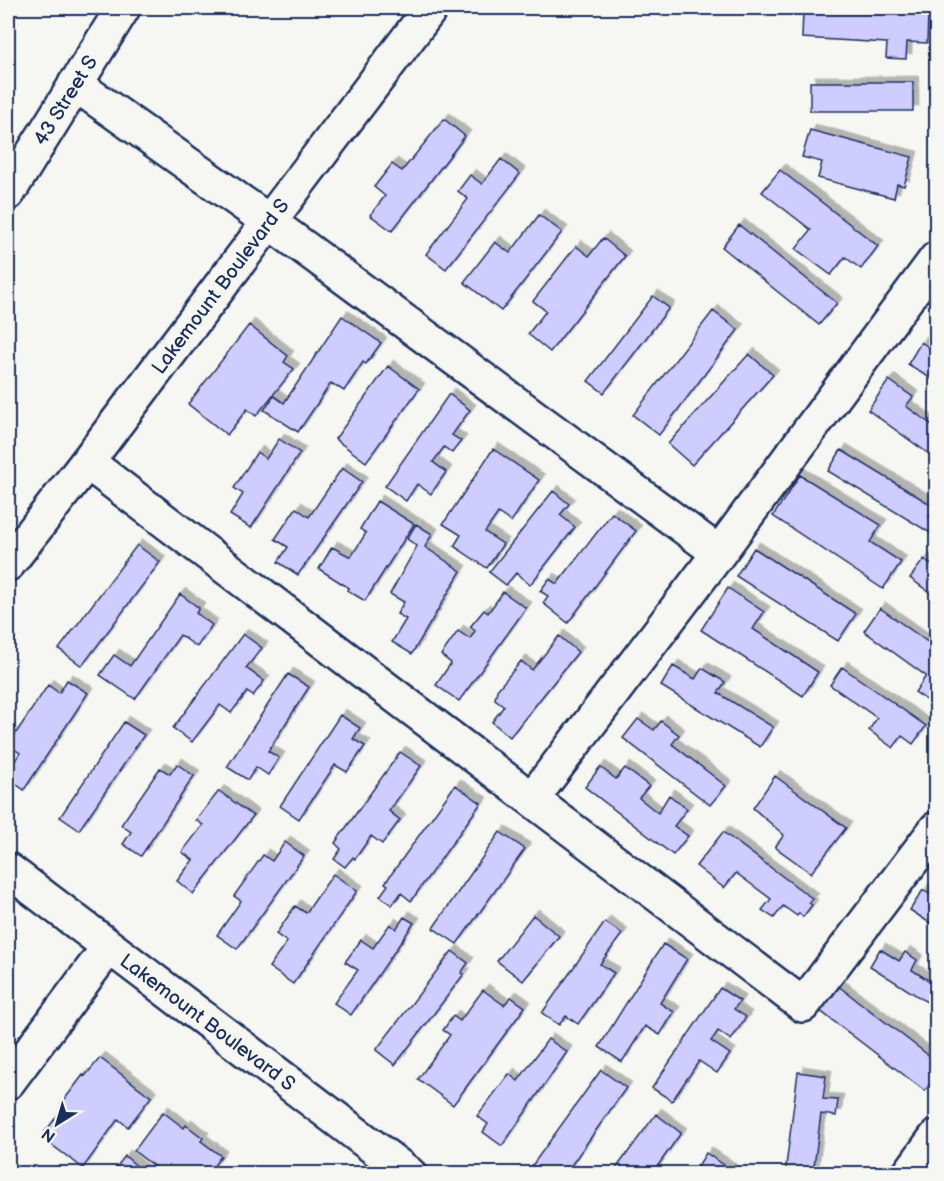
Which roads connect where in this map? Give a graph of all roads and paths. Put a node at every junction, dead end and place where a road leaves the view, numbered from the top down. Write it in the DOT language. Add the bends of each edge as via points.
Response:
graph roads {
  1 [pos="123,8"];
  2 [pos="431,8"];
  3 [pos="75,84"];
  4 [pos="8,193"];
  5 [pos="268,221"];
  6 [pos="933,270"];
  7 [pos="87,462"];
  8 [pos="719,553"];
  9 [pos="8,564"];
  10 [pos="532,799"];
  11 [pos="936,829"];
  12 [pos="8,870"];
  13 [pos="108,948"];
  14 [pos="8,1082"];
  15 [pos="936,1137"];
  16 [pos="409,1173"];
  17 [pos="909,1173"];
  1 -- 3 [label="main road, 43 Street S"];
  2 -- 5 [label="main road, Lakemount Boulevard S"];
  3 -- 4 [label="main road, 43 Street S"];
  3 -- 5 [label="main road"];
  5 -- 7 [label="main road, Lakemount Boulevard S"];
  5 -- 8 [label="main road"];
  6 -- 8 [label="main road"];
  7 -- 9 [label="main road, Lakemount Boulevard S"];
  7 -- 10 [label="main road"];
  8 -- 10 [label="main road"];
  10 -- 11 [label="main road" via="803,1005"];
  12 -- 13 [label="main road, Lakemount Boulevard S"];
  13 -- 14 [label="main road"];
  13 -- 16 [label="main road, Lakemount Boulevard S"];
  15 -- 17 [label="main road"];
}
